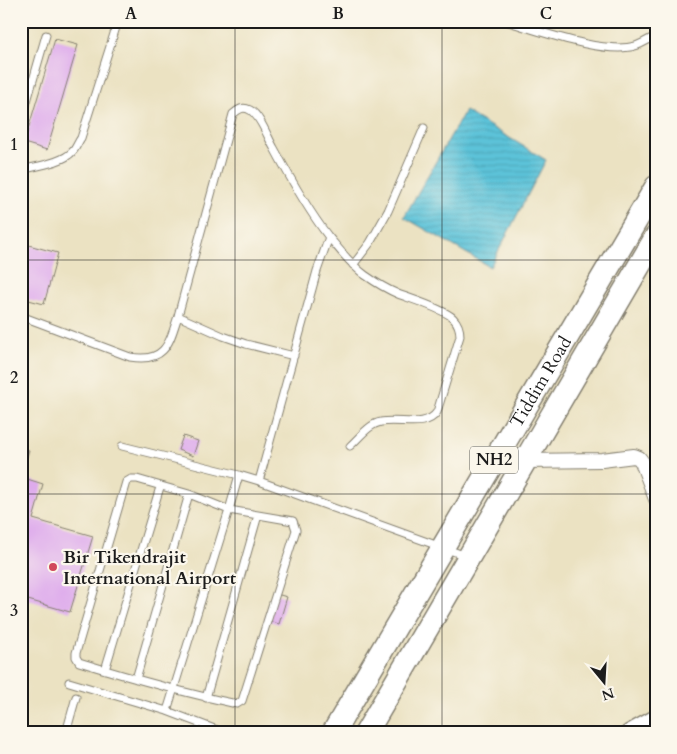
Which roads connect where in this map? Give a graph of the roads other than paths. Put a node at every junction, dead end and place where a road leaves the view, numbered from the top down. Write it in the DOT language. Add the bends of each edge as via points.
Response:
graph roads {
  1 [pos="118,21"];
  2 [pos="504,21"];
  3 [pos="46,35"];
  4 [pos="656,36"];
  5 [pos="21,122"];
  6 [pos="424,128"];
  7 [pos="21,170"];
  8 [pos="656,187"];
  9 [pos="329,237"];
  10 [pos="656,237"];
  11 [pos="353,265"];
  12 [pos="21,316"];
  13 [pos="178,316"];
  14 [pos="294,356"];
  15 [pos="122,446"];
  16 [pos="350,446"];
  17 [pos="524,461"];
  18 [pos="239,475"];
  19 [pos="259,481"];
  20 [pos="160,487"];
  21 [pos="189,494"];
  22 [pos="656,499"];
  23 [pos="229,510"];
  24 [pos="258,515"];
  25 [pos="441,548"];
  26 [pos="468,557"];
  27 [pos="105,670"];
  28 [pos="136,678"];
  29 [pos="69,682"];
  30 [pos="174,689"];
  31 [pos="76,697"];
  32 [pos="206,698"];
  33 [pos="166,712"];
  34 [pos="656,718"];
  35 [pos="632,732"];
  36 [pos="66,733"];
  37 [pos="225,733"];
  38 [pos="333,733"];
  39 [pos="366,733"];
  1 -- 7 [label="lane" via="74,151 60,160"];
  2 -- 4 [label="lane" via="596,46 636,46"];
  3 -- 5 [label="lane"];
  6 -- 11 [label="lane" via="388,211"];
  8 -- 25 [label="highway, Tiddim Road / NH2"];
  9 -- 11 [label="lane"];
  9 -- 13 [label="lane" via="305,202 256,115 240,108 233,114"];
  9 -- 14 [label="lane"];
  10 -- 17 [label="highway, Tiddim Road / NH2"];
  11 -- 16 [label="lane" via="395,293 452,317 460,336 434,416 423,421 381,422"];
  12 -- 13 [label="lane" via="140,359 157,355 165,349"];
  13 -- 14 [label="lane" via="246,344"];
  14 -- 19 [label="lane"];
  15 -- 18 [label="lane"];
  17 -- 22 [label="street" via="602,460 634,456 642,462"];
  17 -- 26 [label="highway, Tiddim Road / NH2"];
  18 -- 19 [label="lane"];
  18 -- 23 [label="lane"];
  19 -- 25 [label="lane"];
  20 -- 21 [label="lane"];
  20 -- 27 [label="lane"];
  20 -- 27 [label="lane" via="136,479 126,482 76,653 79,662"];
  21 -- 23 [label="lane"];
  21 -- 28 [label="lane"];
  23 -- 24 [label="lane"];
  23 -- 30 [label="lane"];
  24 -- 32 [label="lane"];
  24 -- 32 [label="lane" via="293,521 296,530 242,701 237,704"];
  25 -- 26 [label="lane"];
  25 -- 38 [label="highway, Tiddim Road / NH2"];
  26 -- 39 [label="highway, Tiddim Road / NH2"];
  27 -- 28 [label="lane"];
  28 -- 30 [label="lane"];
  29 -- 33 [label="lane"];
  30 -- 32 [label="lane"];
  30 -- 33 [label="lane"];
  31 -- 36 [label="lane"];
  33 -- 37 [label="lane"];
  34 -- 35 [label="street"];
}
